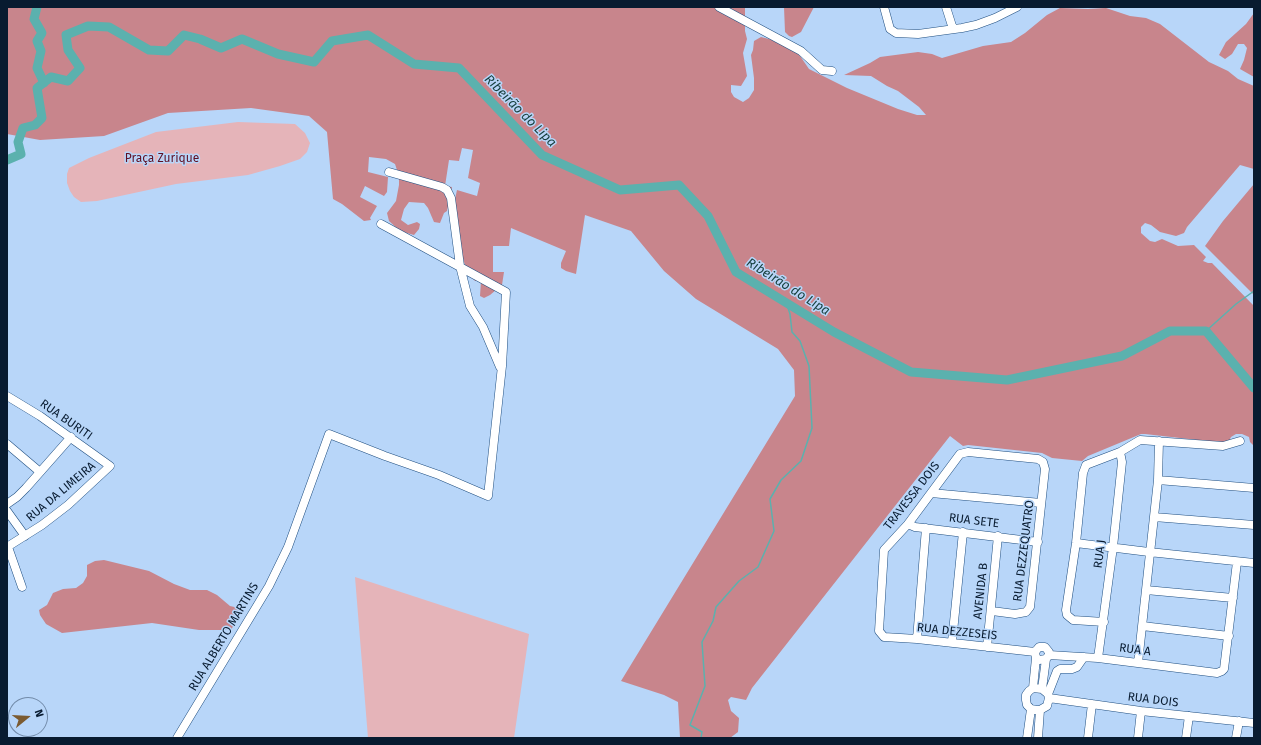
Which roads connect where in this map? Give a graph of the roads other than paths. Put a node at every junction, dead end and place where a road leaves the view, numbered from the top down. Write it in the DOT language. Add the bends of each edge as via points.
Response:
graph roads {
  1 [pos="720,7"];
  2 [pos="884,7"];
  3 [pos="946,7"];
  4 [pos="1014,8"];
  5 [pos="953,29"];
  6 [pos="832,71"];
  7 [pos="389,172"];
  8 [pos="381,224"];
  9 [pos="460,266"];
  10 [pos="501,372"];
  11 [pos="8,398"];
  12 [pos="71,437"];
  13 [pos="1159,441"];
  14 [pos="1240,441"];
  15 [pos="7,444"];
  16 [pos="1120,452"];
  17 [pos="1038,459"];
  18 [pos="110,466"];
  19 [pos="40,472"];
  20 [pos="1158,480"];
  21 [pos="1254,488"];
  22 [pos="931,492"];
  23 [pos="1041,503"];
  24 [pos="7,504"];
  25 [pos="7,511"];
  26 [pos="1154,517"];
  27 [pos="908,524"];
  28 [pos="1254,525"];
  29 [pos="926,528"];
  30 [pos="963,532"];
  31 [pos="25,536"];
  32 [pos="998,536"];
  33 [pos="1038,542"];
  34 [pos="1076,543"];
  35 [pos="7,547"];
  36 [pos="1113,548"];
  37 [pos="1149,552"];
  38 [pos="1237,562"];
  39 [pos="1254,563"];
  40 [pos="22,586"];
  41 [pos="1146,590"];
  42 [pos="1233,598"];
  43 [pos="992,611"];
  44 [pos="1104,622"];
  45 [pos="1142,626"];
  46 [pos="879,631"];
  47 [pos="1229,636"];
  48 [pos="917,639"];
  49 [pos="952,642"];
  50 [pos="987,647"];
  51 [pos="1036,655"];
  52 [pos="1048,657"];
  53 [pos="1084,657"];
  54 [pos="1098,658"];
  55 [pos="1138,663"];
  56 [pos="1033,688"];
  57 [pos="1046,694"];
  58 [pos="1092,704"];
  59 [pos="1031,709"];
  60 [pos="1040,710"];
  61 [pos="1141,711"];
  62 [pos="1189,716"];
  63 [pos="1239,721"];
  64 [pos="1254,723"];
  65 [pos="177,738"];
  66 [pos="1027,738"];
  67 [pos="1038,738"];
  68 [pos="1088,738"];
  69 [pos="1138,738"];
  70 [pos="1186,738"];
  71 [pos="1236,738"];
  1 -- 6 [label="street" via="801,50 822,70"];
  2 -- 5 [label="street" via="890,29 896,33 918,34"];
  3 -- 5 [label="street"];
  4 -- 5 [label="street" via="976,25"];
  7 -- 9 [label="street" via="442,186 447,190 451,198"];
  8 -- 9 [label="street"];
  9 -- 10 [label="street" via="470,306 492,346"];
  9 -- 10 [label="street" via="506,292"];
  10 -- 65 [label="street, RUA ALBERTO MARTINS" via="488,496 329,434 288,547 269,586"];
  11 -- 12 [label="street, RUA BURITI"];
  12 -- 18 [label="street, RUA BURITI"];
  12 -- 19 [label="street"];
  13 -- 14 [label="street" via="1223,446"];
  13 -- 16 [label="street" via="1140,440"];
  13 -- 20 [label="street"];
  15 -- 19 [label="street"];
  16 -- 34 [label="street" via="1086,465"];
  16 -- 36 [label="street, RUA J" via="1122,462"];
  17 -- 22 [label="street, TRAVESSA DOIS" via="968,452 960,454"];
  17 -- 23 [label="street, RUA DEZZEQUATRO" via="1043,462 1045,469"];
  18 -- 31 [label="street, RUA DA LIMEIRA" via="68,505"];
  19 -- 24 [label="street"];
  20 -- 21 [label="street"];
  20 -- 26 [label="street"];
  22 -- 23 [label="street"];
  22 -- 27 [label="street, TRAVESSA DOIS"];
  23 -- 33 [label="street, RUA DEZZEQUATRO"];
  25 -- 31 [label="street"];
  26 -- 28 [label="street"];
  26 -- 37 [label="street"];
  27 -- 29 [label="street, RUA SETE"];
  27 -- 46 [label="street, TRAVESSA DOIS" via="884,550"];
  29 -- 30 [label="street, RUA SETE"];
  29 -- 48 [label="street"];
  30 -- 32 [label="street, RUA SETE"];
  30 -- 49 [label="street"];
  31 -- 35 [label="street, RUA DA LIMEIRA"];
  32 -- 33 [label="street, RUA SETE"];
  32 -- 43 [label="street, AVENIDA B"];
  33 -- 43 [label="street, RUA DEZZEQUATRO" via="1030,607 1026,612 1015,614"];
  34 -- 36 [label="street"];
  34 -- 44 [label="street" via="1067,615 1073,620"];
  35 -- 40 [label="street"];
  36 -- 37 [label="street"];
  36 -- 44 [label="street, RUA J"];
  37 -- 38 [label="street"];
  37 -- 41 [label="street"];
  38 -- 39 [label="street"];
  38 -- 42 [label="street"];
  41 -- 42 [label="street"];
  41 -- 45 [label="street"];
  42 -- 47 [label="street"];
  43 -- 50 [label="street, AVENIDA B"];
  44 -- 54 [label="street, RUA J"];
  45 -- 47 [label="street"];
  45 -- 55 [label="street"];
  46 -- 48 [label="street, RUA DEZZESEIS" via="884,637"];
  47 -- 55 [label="street, RUA A" via="1224,669 1217,673"];
  48 -- 49 [label="street, RUA DEZZESEIS"];
  49 -- 50 [label="street, RUA DEZZESEIS"];
  50 -- 51 [label="street, RUA DEZZESEIS"];
  51 -- 52 [label="street" via="1039,660"];
  51 -- 52 [label="street" via="1039,647 1045,647 1049,652"];
  51 -- 56 [label="street"];
  52 -- 53 [label="street, RUA A"];
  52 -- 57 [label="street"];
  53 -- 54 [label="street, RUA A"];
  53 -- 57 [label="street" via="1077,667 1057,671"];
  54 -- 55 [label="street, RUA A"];
  56 -- 57 [label="street"];
  56 -- 59 [label="street" via="1026,695 1027,705"];
  57 -- 58 [label="street, RUA DOIS"];
  57 -- 60 [label="street" via="1047,706"];
  58 -- 61 [label="street, RUA DOIS"];
  58 -- 68 [label="street"];
  59 -- 60 [label="street"];
  59 -- 66 [label="street"];
  60 -- 67 [label="street"];
  61 -- 62 [label="street, RUA DOIS"];
  61 -- 69 [label="street"];
  62 -- 63 [label="street, RUA DOIS"];
  62 -- 70 [label="street"];
  63 -- 64 [label="street, RUA DOIS"];
  63 -- 71 [label="street"];
}
